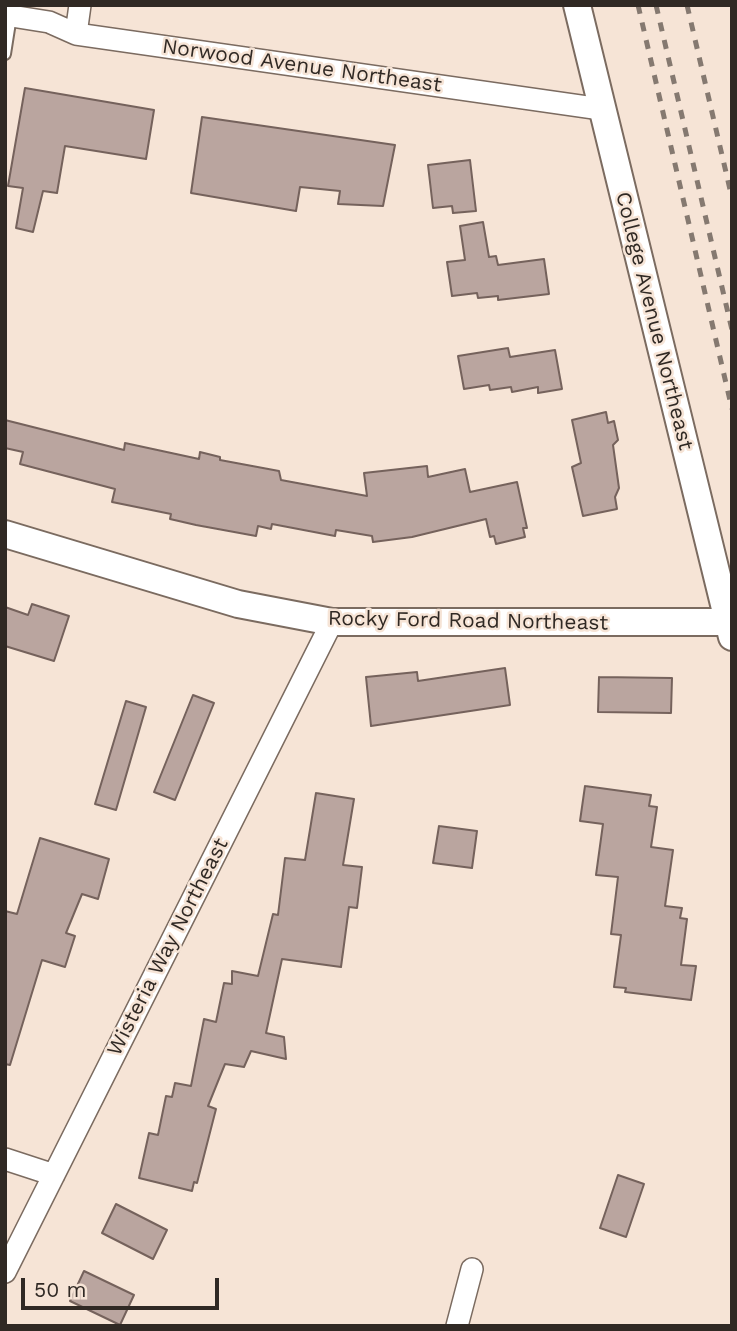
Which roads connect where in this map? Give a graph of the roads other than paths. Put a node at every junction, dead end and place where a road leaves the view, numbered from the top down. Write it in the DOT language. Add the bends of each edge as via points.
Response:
graph roads {
  1 [pos="80,5"];
  2 [pos="577,5"];
  3 [pos="8,16"];
  4 [pos="76,34"];
  5 [pos="5,54"];
  6 [pos="601,109"];
  7 [pos="5,534"];
  8 [pos="332,622"];
  9 [pos="731,627"];
  10 [pos="5,1159"];
  11 [pos="54,1175"];
  12 [pos="472,1269"];
  13 [pos="5,1272"];
  14 [pos="457,1326"];
  1 -- 4 [label="street"];
  2 -- 6 [label="street, College Avenue Northeast"];
  3 -- 4 [label="street, Norwood Avenue Northeast" via="49,22"];
  3 -- 5 [label="lane"];
  4 -- 6 [label="street, Norwood Avenue Northeast"];
  6 -- 9 [label="street, College Avenue Northeast"];
  7 -- 8 [label="street, Rocky Ford Road Northeast" via="238,604"];
  8 -- 9 [label="street, Rocky Ford Road Northeast"];
  8 -- 11 [label="street, Wisteria Way Northeast"];
  10 -- 11 [label="street"];
  11 -- 13 [label="street, Wisteria Way Northeast"];
  12 -- 14 [label="street"];
}
